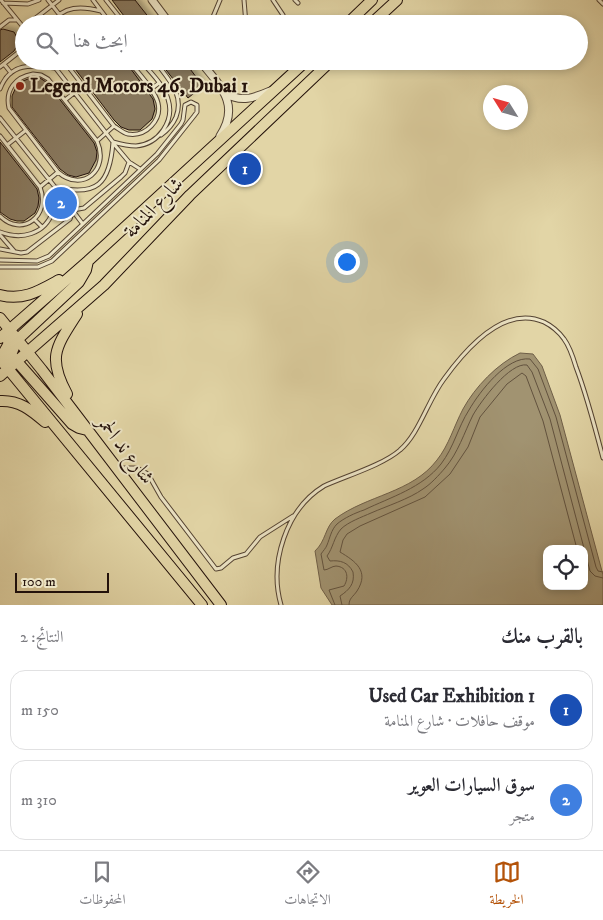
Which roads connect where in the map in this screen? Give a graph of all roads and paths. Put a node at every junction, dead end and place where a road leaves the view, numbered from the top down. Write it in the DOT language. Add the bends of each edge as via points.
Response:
graph roads {
  1 [pos="39,0"];
  2 [pos="48,0"];
  3 [pos="59,0"];
  4 [pos="93,0"];
  5 [pos="106,0"];
  6 [pos="152,0"];
  7 [pos="220,0"];
  8 [pos="244,0"];
  9 [pos="273,0"];
  10 [pos="372,0"];
  11 [pos="397,0"];
  12 [pos="599,0"];
  13 [pos="2,1"];
  14 [pos="603,4"];
  15 [pos="52,5"];
  16 [pos="101,11"];
  17 [pos="59,14"];
  18 [pos="39,15"];
  19 [pos="104,15"];
  20 [pos="118,15"];
  21 [pos="163,15"];
  22 [pos="214,15"];
  23 [pos="245,15"];
  24 [pos="283,15"];
  25 [pos="356,15"];
  26 [pos="381,15"];
  27 [pos="15,17"];
  28 [pos="15,20"];
  29 [pos="0,27"];
  30 [pos="15,55"];
  31 [pos="4,64"];
  32 [pos="0,67"];
  33 [pos="17,70"];
  34 [pos="57,70"];
  35 [pos="71,70"];
  36 [pos="136,70"];
  37 [pos="148,70"];
  38 [pos="161,70"];
  39 [pos="207,70"];
  40 [pos="297,70"];
  41 [pos="322,70"];
  42 [pos="11,73"];
  43 [pos="159,83"];
  44 [pos="83,86"];
  45 [pos="278,88"];
  46 [pos="0,89"];
  47 [pos="151,89"];
  48 [pos="74,93"];
  49 [pos="225,93"];
  50 [pos="65,100"];
  51 [pos="0,118"];
  52 [pos="114,126"];
  53 [pos="25,131"];
  54 [pos="106,133"];
  55 [pos="0,136"];
  56 [pos="158,136"];
  57 [pos="16,138"];
  58 [pos="97,141"];
  59 [pos="113,142"];
  60 [pos="7,145"];
  61 [pos="214,145"];
  62 [pos="129,162"];
  63 [pos="140,169"];
  64 [pos="58,172"];
  65 [pos="50,180"];
  66 [pos="40,187"];
  67 [pos="55,187"];
  68 [pos="73,210"];
  69 [pos="0,218"];
  70 [pos="34,219"];
  71 [pos="82,223"];
  72 [pos="42,227"];
  73 [pos="0,233"];
  74 [pos="0,249"];
  75 [pos="14,252"];
  76 [pos="0,260"];
  77 [pos="88,261"];
  78 [pos="0,267"];
  79 [pos="77,270"];
  80 [pos="0,294"];
  81 [pos="84,304"];
  82 [pos="0,318"];
  83 [pos="9,330"];
  84 [pos="7,348"];
  85 [pos="28,352"];
  86 [pos="4,373"];
  87 [pos="0,401"];
  88 [pos="84,426"];
  89 [pos="64,436"];
  90 [pos="603,458"];
  91 [pos="116,468"];
  92 [pos="294,515"];
  93 [pos="202,605"];
  94 [pos="221,605"];
  95 [pos="281,605"];
  1 -- 13 [label="lane" via="28,4"];
  2 -- 15 [label="lane"];
  3 -- 15 [label="lane"];
  4 -- 16 [label="lane"];
  5 -- 20 [label="lane"];
  6 -- 21 [label="street"];
  7 -- 22 [label="lane"];
  8 -- 23 [label="lane"];
  9 -- 24 [label="lane"];
  10 -- 25 [label="main road"];
  11 -- 26 [label="main road"];
  12 -- 14 [label="lane"];
  13 -- 27 [label="lane"];
  15 -- 17 [label="lane"];
  15 -- 18 [label="lane"];
  16 -- 17 [label="lane" via="82,7"];
  16 -- 19 [label="lane"];
  28 -- 29 [label="lane" via="9,20"];
  30 -- 31 [label="lane"];
  31 -- 32 [label="lane"];
  31 -- 42 [label="lane"];
  33 -- 42 [label="lane"];
  34 -- 48 [label="lane"];
  35 -- 44 [label="lane"];
  36 -- 47 [label="lane"];
  37 -- 43 [label="lane"];
  38 -- 56 [label="lane" via="176,90 178,105 170,127"];
  39 -- 49 [label="street"];
  40 -- 45 [label="main road, شارع المنامة"];
  41 -- 81 [label="main road, شارع المنامة" via="190,195"];
  42 -- 46 [label="lane"];
  43 -- 47 [label="lane"];
  43 -- 56 [label="lane" via="169,99 170,109 166,127"];
  44 -- 48 [label="lane"];
  44 -- 52 [label="lane"];
  45 -- 49 [label="street" via="249,99 234,98"];
  45 -- 61 [label="main road, شارع المنامة"];
  47 -- 52 [label="lane" via="159,109 149,128 128,134"];
  48 -- 50 [label="lane"];
  48 -- 54 [label="lane"];
  49 -- 61 [label="street" via="229,117"];
  50 -- 53 [label="lane" via="41,75 18,79 9,92 9,108"];
  50 -- 58 [label="lane"];
  51 -- 57 [label="lane"];
  52 -- 54 [label="lane"];
  53 -- 57 [label="lane"];
  53 -- 64 [label="lane"];
  54 -- 58 [label="lane"];
  54 -- 59 [label="lane"];
  55 -- 60 [label="lane"];
  56 -- 59 [label="lane" via="135,146"];
  57 -- 60 [label="lane"];
  57 -- 65 [label="lane"];
  58 -- 64 [label="lane" via="101,156 92,174 73,180"];
  59 -- 62 [label="lane"];
  59 -- 67 [label="lane" via="112,162 99,183 76,191"];
  60 -- 66 [label="lane"];
  61 -- 77 [label="main road, شارع المنامة"];
  62 -- 63 [label="lane"];
  62 -- 68 [label="lane" via="121,177 84,208"];
  63 -- 71 [label="lane"];
  63 -- 78 [label="lane" via="181,124 185,104 194,103 197,108 194,116 163,156 52,261 38,267"];
  64 -- 65 [label="lane"];
  65 -- 66 [label="lane"];
  65 -- 67 [label="lane"];
  66 -- 70 [label="lane" via="44,203"];
  67 -- 68 [label="lane"];
  67 -- 72 [label="lane" via="53,210"];
  68 -- 71 [label="lane"];
  68 -- 75 [label="lane" via="70,219 30,250"];
  69 -- 70 [label="lane" via="21,225"];
  70 -- 72 [label="lane"];
  71 -- 76 [label="lane" via="43,259 31,262"];
  72 -- 73 [label="lane" via="31,234 19,236"];
  73 -- 75 [label="lane"];
  74 -- 75 [label="lane"];
  77 -- 79 [label="main road, شارع المنامة"];
  77 -- 84 [label="main road" via="80,282"];
  79 -- 80 [label="main road" via="31,295 12,297"];
  79 -- 83 [label="main road, شارع المنامة"];
  81 -- 85 [label="main road, شارع المنامة"];
  81 -- 88 [label="main road" via="60,340 55,357 58,376"];
  82 -- 83 [label="main road"];
  83 -- 84 [label="main road"];
  84 -- 85 [label="main road"];
  84 -- 86 [label="main road, شارع ند الحمر"];
  84 -- 88 [label="main road" via="72,424 79,428"];
  85 -- 88 [label="main road, شارع ند الحمر"];
  86 -- 89 [label="main road, شارع ند الحمر" via="22,386"];
  87 -- 89 [label="main road" via="27,408"];
  88 -- 91 [label="main road, شارع ند الحمر"];
  89 -- 93 [label="main road, شارع ند الحمر"];
  90 -- 92 [label="lane" via="585,391 565,340 558,331 537,319 513,318 492,329 458,362 430,400 408,443 388,458 316,491"];
  91 -- 92 [label="lane" via="137,468 148,474 216,569 246,554 260,537"];
  91 -- 94 [label="main road, شارع ند الحمر"];
  92 -- 95 [label="lane" via="277,566"];
}
